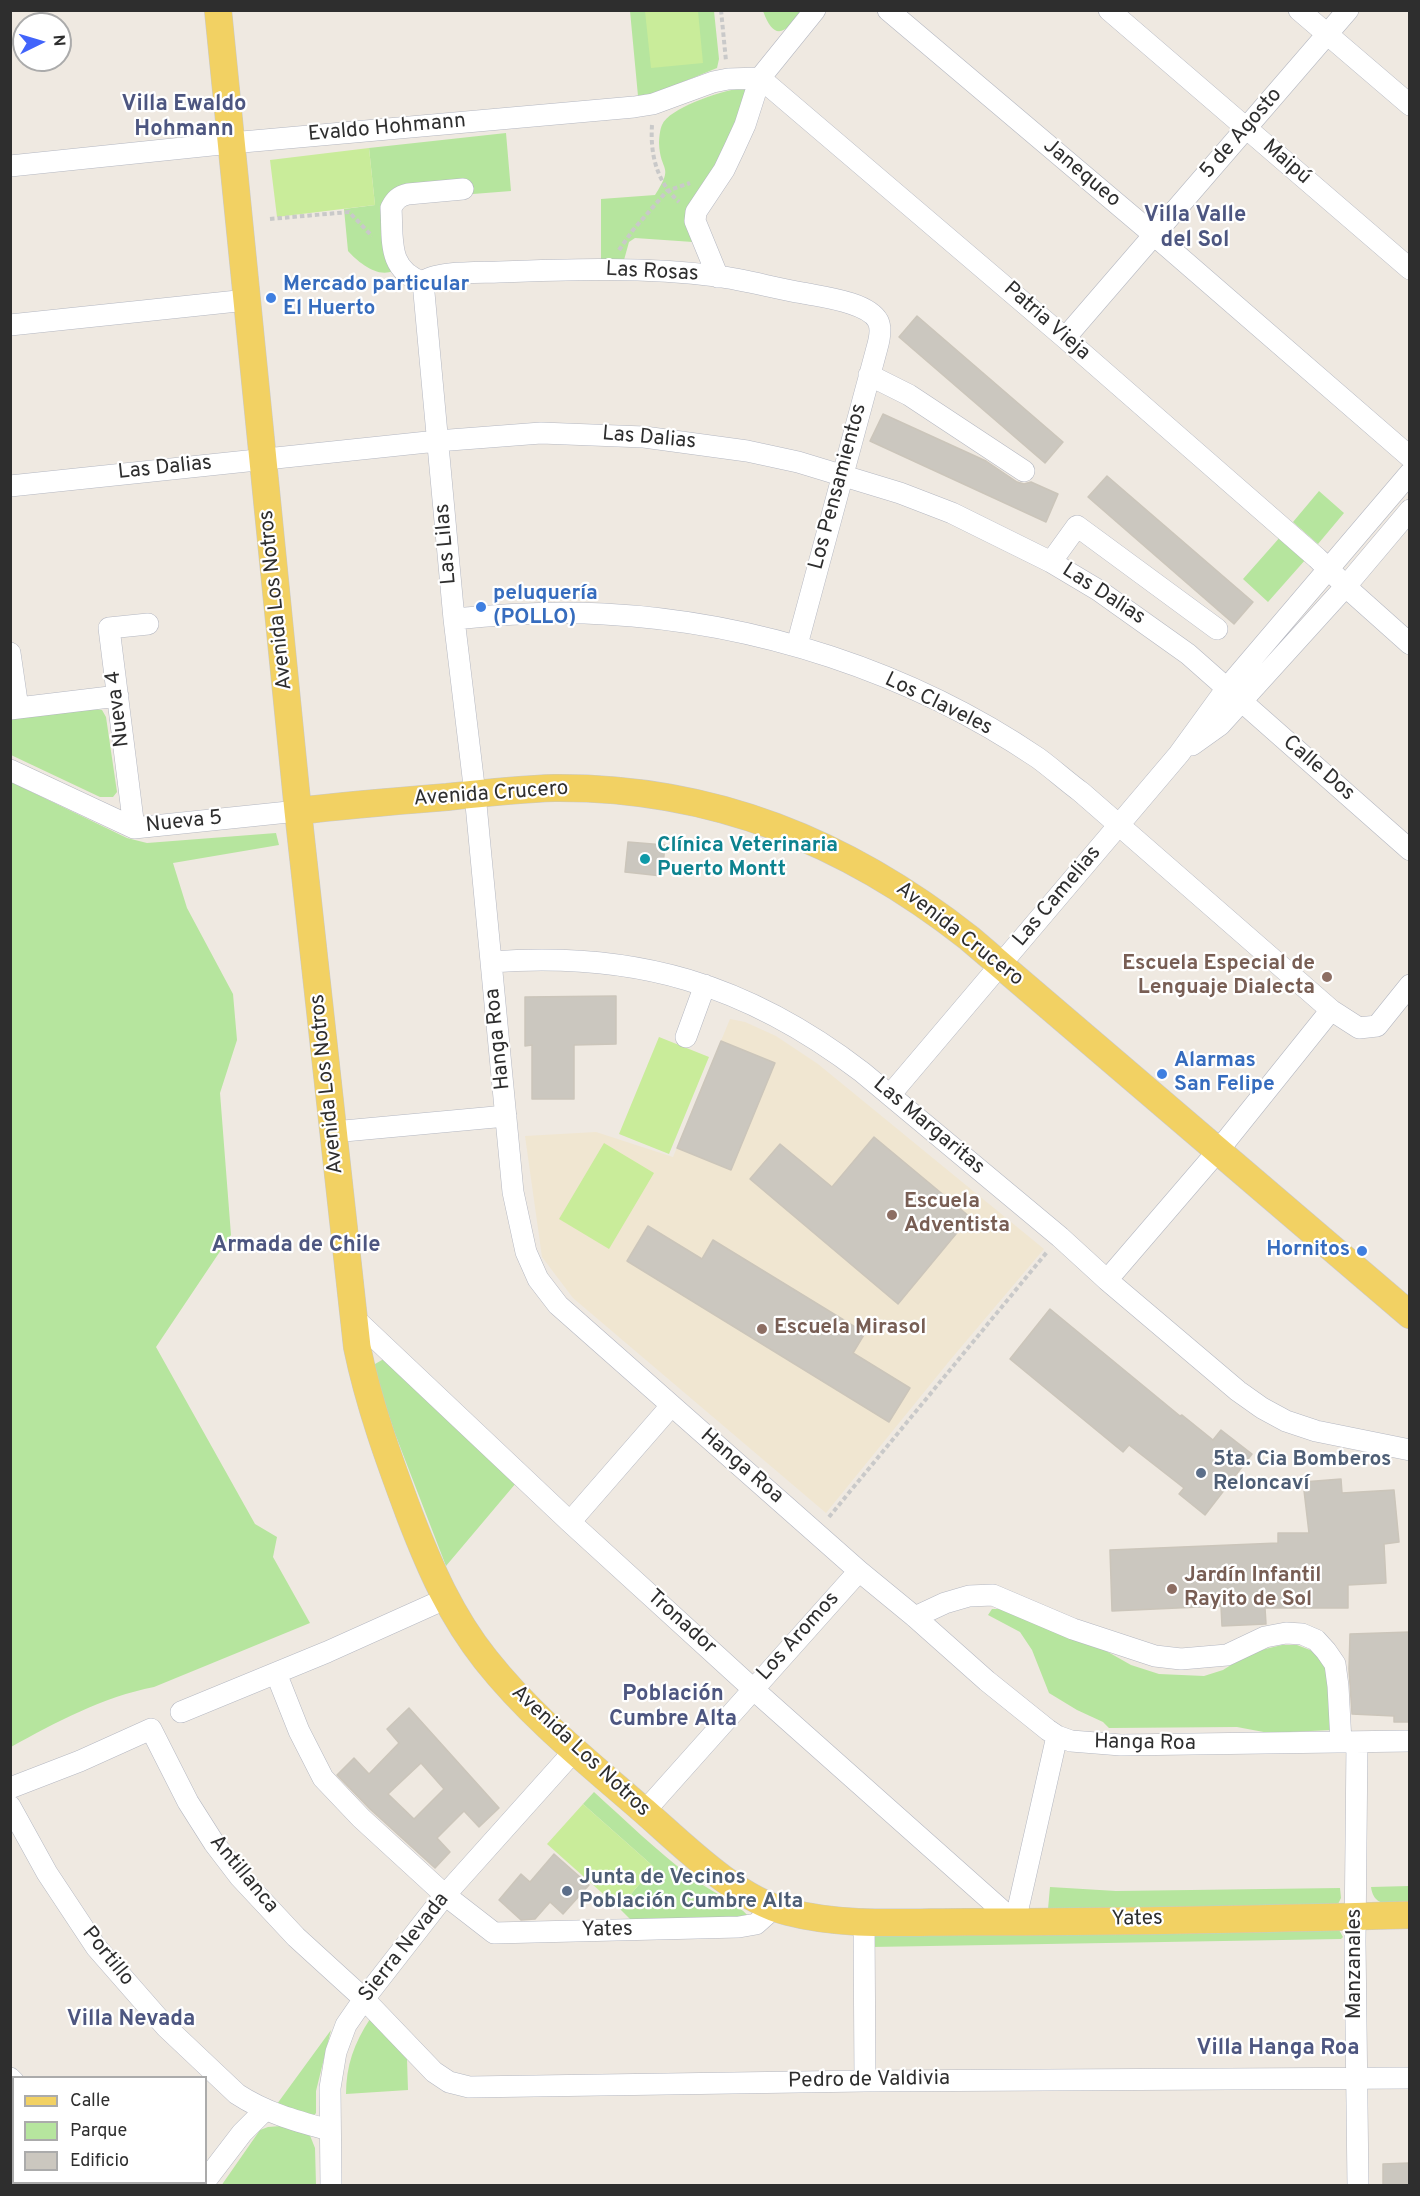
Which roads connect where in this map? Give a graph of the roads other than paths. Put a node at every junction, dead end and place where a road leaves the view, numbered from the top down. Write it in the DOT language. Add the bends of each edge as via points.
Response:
graph roads {
  1 [pos="218,10"];
  2 [pos="815,10"];
  3 [pos="888,10"];
  4 [pos="1108,10"];
  5 [pos="1299,10"];
  6 [pos="1348,10"];
  7 [pos="1327,34"];
  8 [pos="760,78"];
  9 [pos="1410,105"];
  10 [pos="1246,128"];
  11 [pos="231,143"];
  12 [pos="10,166"];
  13 [pos="463,189"];
  14 [pos="1154,235"];
  15 [pos="1410,269"];
  16 [pos="718,277"];
  17 [pos="423,288"];
  18 [pos="247,300"];
  19 [pos="10,325"];
  20 [pos="879,328"];
  21 [pos="1065,338"];
  22 [pos="869,375"];
  23 [pos="437,441"];
  24 [pos="1410,457"];
  25 [pos="262,459"];
  26 [pos="1024,471"];
  27 [pos="1410,473"];
  28 [pos="843,475"];
  29 [pos="10,486"];
  30 [pos="1410,510"];
  31 [pos="1051,562"];
  32 [pos="1329,569"];
  33 [pos="1346,586"];
  34 [pos="454,619"];
  35 [pos="148,624"];
  36 [pos="1217,629"];
  37 [pos="1410,644"];
  38 [pos="796,645"];
  39 [pos="10,652"];
  40 [pos="1234,695"];
  41 [pos="118,696"];
  42 [pos="14,709"];
  43 [pos="10,770"];
  44 [pos="475,794"];
  45 [pos="298,811"];
  46 [pos="1119,825"];
  47 [pos="134,828"];
  48 [pos="1410,850"];
  49 [pos="491,962"];
  50 [pos="1000,964"];
  51 [pos="705,985"];
  52 [pos="1410,985"];
  53 [pos="1331,1010"];
  54 [pos="686,1037"];
  55 [pos="890,1095"];
  56 [pos="506,1116"];
  57 [pos="333,1132"];
  58 [pos="1217,1152"];
  59 [pos="1107,1280"];
  60 [pos="1410,1315"];
  61 [pos="353,1317"];
  62 [pos="671,1406"];
  63 [pos="1410,1450"];
  64 [pos="570,1522"];
  65 [pos="859,1570"];
  66 [pos="445,1599"];
  67 [pos="915,1617"];
  68 [pos="276,1673"];
  69 [pos="753,1689"];
  70 [pos="181,1712"];
  71 [pos="1057,1736"];
  72 [pos="1349,1742"];
  73 [pos="1410,1742"];
  74 [pos="574,1751"];
  75 [pos="10,1788"];
  76 [pos="10,1806"];
  77 [pos="645,1812"];
  78 [pos="445,1895"];
  79 [pos="775,1907"];
  80 [pos="1410,1915"];
  81 [pos="1355,1916"];
  82 [pos="864,1921"];
  83 [pos="1015,1922"];
  84 [pos="364,1999"];
  85 [pos="1357,2078"];
  86 [pos="1410,2078"];
  87 [pos="865,2080"];
  88 [pos="265,2110"];
  89 [pos="329,2130"];
  90 [pos="207,2178"];
  91 [pos="331,2186"];
  92 [pos="1358,2186"];
  1 -- 11 [label="main road, Avenida Los Notros"];
  2 -- 8 [label="street"];
  3 -- 14 [label="street, Janequeo"];
  4 -- 10 [label="street, Maipú"];
  5 -- 7 [label="street"];
  6 -- 7 [label="street, 5 de Agosto"];
  7 -- 9 [label="street"];
  7 -- 10 [label="street, 5 de Agosto"];
  8 -- 11 [label="street, Evaldo Hohmann" via="701,85 653,105"];
  8 -- 16 [label="street" via="745,125 695,217"];
  8 -- 21 [label="street, Patria Vieja"];
  10 -- 14 [label="street, 5 de Agosto"];
  10 -- 15 [label="street, Maipú"];
  11 -- 12 [label="street, Evaldo Hohmann"];
  11 -- 18 [label="main road, Avenida Los Notros"];
  13 -- 17 [label="street" via="408,194 397,198 391,208 395,258 403,272"];
  14 -- 21 [label="street, 5 de Agosto"];
  14 -- 24 [label="street, Janequeo"];
  16 -- 17 [label="street, Las Rosas" via="605,270 473,273 429,278"];
  16 -- 20 [label="street, Las Rosas" via="855,305 873,316"];
  17 -- 23 [label="street, Las Lilas"];
  18 -- 19 [label="street"];
  18 -- 25 [label="main road, Avenida Los Notros"];
  20 -- 22 [label="street, Los Pensamientos"];
  21 -- 32 [label="street, Patria Vieja"];
  22 -- 26 [label="street" via="909,395"];
  22 -- 28 [label="street, Los Pensamientos"];
  23 -- 25 [label="street, Las Dalias"];
  23 -- 28 [label="street, Las Dalias" via="541,433 644,437 747,451"];
  23 -- 34 [label="street, Las Lilas"];
  25 -- 29 [label="street, Las Dalias"];
  25 -- 45 [label="main road, Avenida Los Notros"];
  27 -- 32 [label="street, Las Camelias"];
  28 -- 31 [label="street, Las Dalias" via="952,513"];
  28 -- 38 [label="street, Los Pensamientos"];
  30 -- 33 [label="street, Las Camelias"];
  31 -- 36 [label="street" via="1077,526"];
  31 -- 40 [label="street, Las Dalias" via="1144,621"];
  32 -- 33 [label="street, Patria Vieja"];
  32 -- 40 [label="street, Las Camelias"];
  33 -- 37 [label="street, Patria Vieja"];
  33 -- 40 [label="street, Las Camelias"];
  34 -- 38 [label="street, Los Claveles" via="504,614 604,614 703,625"];
  34 -- 44 [label="street, Las Lilas"];
  35 -- 41 [label="street, Nueva 4" via="109,628"];
  38 -- 46 [label="street, Los Claveles" via="900,684 994,731 1039,759"];
  39 -- 42 [label="street"];
  40 -- 46 [label="street, Las Camelias" via="1220,725 1179,754"];
  40 -- 48 [label="street, Calle Dos"];
  41 -- 42 [label="street"];
  41 -- 47 [label="street, Nueva 4"];
  43 -- 47 [label="street, Nueva 5"];
  44 -- 45 [label="main road, Avenida Crucero"];
  44 -- 49 [label="street, Hanga Roa"];
  44 -- 50 [label="main road, Avenida Crucero" via="556,788 638,793 757,820 869,869 937,913"];
  45 -- 47 [label="street, Nueva 5"];
  45 -- 57 [label="main road, Avenida Los Notros"];
  46 -- 50 [label="street, Las Camelias"];
  46 -- 53 [label="street, Los Claveles"];
  49 -- 51 [label="street, Las Margaritas" via="601,962"];
  49 -- 56 [label="street, Hanga Roa"];
  50 -- 55 [label="street, Las Camelias"];
  50 -- 58 [label="main road, Avenida Crucero"];
  51 -- 54 [label="street"];
  51 -- 55 [label="street, Las Margaritas" via="803,1030"];
  52 -- 53 [label="street, Los Claveles" via="1377,1026 1359,1028"];
  53 -- 58 [label="street"];
  55 -- 59 [label="street, Las Margaritas"];
  56 -- 57 [label="street"];
  56 -- 62 [label="street, Hanga Roa" via="513,1192 526,1252 538,1279 558,1305"];
  57 -- 61 [label="main road, Avenida Los Notros"];
  58 -- 59 [label="street"];
  58 -- 60 [label="main road, Avenida Crucero"];
  59 -- 63 [label="street, Las Margaritas" via="1262,1408 1316,1431"];
  61 -- 64 [label="street, Tronador"];
  61 -- 66 [label="main road, Avenida Los Notros" via="362,1375 381,1438"];
  62 -- 64 [label="street"];
  62 -- 65 [label="street, Hanga Roa"];
  64 -- 69 [label="street, Tronador"];
  65 -- 67 [label="street, Hanga Roa"];
  65 -- 69 [label="street, Los Aromos"];
  66 -- 68 [label="street"];
  66 -- 74 [label="main road, Avenida Los Notros" via="486,1660 528,1708"];
  67 -- 71 [label="street, Hanga Roa"];
  67 -- 72 [label="street, Manzanales" via="969,1596 993,1595 1073,1629 1155,1656 1181,1659 1227,1655 1274,1635 1302,1634 1316,1640 1335,1664"];
  68 -- 70 [label="street"];
  68 -- 78 [label="street, Yates" via="298,1731 323,1778"];
  69 -- 77 [label="street, Los Aromos"];
  69 -- 83 [label="street, Tronador"];
  71 -- 72 [label="street, Hanga Roa" via="1085,1743 1121,1745"];
  71 -- 83 [label="street"];
  72 -- 73 [label="street, Hanga Roa"];
  72 -- 81 [label="street, Manzanales"];
  74 -- 77 [label="main road, Avenida Los Notros"];
  74 -- 78 [label="street, Sierra Nevada"];
  75 -- 84 [label="street, Antillanca" via="151,1730 188,1802 240,1877 296,1937"];
  76 -- 88 [label="street, Portillo" via="47,1873 96,1947 166,2026 237,2094"];
  77 -- 79 [label="main road, Avenida Los Notros" via="698,1859"];
  78 -- 79 [label="street, Yates" via="494,1933 739,1928 756,1924"];
  78 -- 84 [label="street, Sierra Nevada"];
  79 -- 82 [label="main road, Avenida Los Notros" via="810,1917"];
  80 -- 81 [label="main road, Yates"];
  81 -- 83 [label="main road, Yates"];
  81 -- 85 [label="street, Manzanales"];
  82 -- 83 [label="main road, Yates"];
  82 -- 87 [label="street"];
  84 -- 87 [label="street, Pedro de Valdivia" via="434,2073 469,2087"];
  84 -- 89 [label="street, Sierra Nevada" via="346,2025 336,2052"];
  85 -- 86 [label="street, Pedro de Valdivia"];
  85 -- 87 [label="street, Pedro de Valdivia"];
  85 -- 92 [label="street, Manzanales"];
  88 -- 89 [label="street, Portillo"];
  88 -- 90 [label="street"];
  89 -- 91 [label="street, Sierra Nevada"];
}
